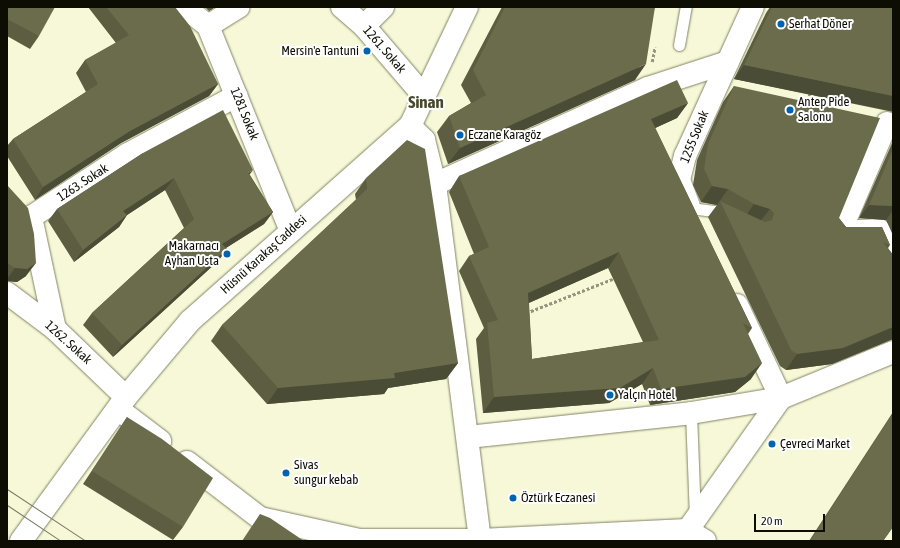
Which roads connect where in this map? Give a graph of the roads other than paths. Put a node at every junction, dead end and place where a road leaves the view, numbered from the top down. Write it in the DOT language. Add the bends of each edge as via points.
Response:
graph roads {
  1 [pos="184,7"];
  2 [pos="239,7"];
  3 [pos="342,7"];
  4 [pos="383,7"];
  5 [pos="467,7"];
  6 [pos="686,7"];
  7 [pos="753,7"];
  8 [pos="208,26"];
  9 [pos="364,26"];
  10 [pos="679,45"];
  11 [pos="728,62"];
  12 [pos="716,88"];
  13 [pos="738,93"];
  14 [pos="423,95"];
  15 [pos="236,96"];
  16 [pos="864,119"];
  17 [pos="890,125"];
  18 [pos="410,126"];
  19 [pos="435,184"];
  20 [pos="690,208"];
  21 [pos="735,222"];
  22 [pos="291,231"];
  23 [pos="702,232"];
  24 [pos="893,264"];
  25 [pos="728,287"];
  26 [pos="7,293"];
  27 [pos="55,329"];
  28 [pos="893,352"];
  29 [pos="781,398"];
  30 [pos="122,403"];
  31 [pos="691,413"];
  32 [pos="468,437"];
  33 [pos="692,532"];
  34 [pos="552,539"];
  35 [pos="480,540"];
  36 [pos="22,541"];
  1 -- 8 [label="street, 1281 Sokak"];
  2 -- 8 [label="street"];
  3 -- 9 [label="street, 1261. Sokak"];
  4 -- 9 [label="street"];
  5 -- 14 [label="street, Hüsnü Karakaş Caddesi"];
  6 -- 10 [label="lane"];
  7 -- 11 [label="street, 1255 Sokak"];
  8 -- 15 [label="street, 1281 Sokak"];
  9 -- 14 [label="street, 1261. Sokak"];
  11 -- 12 [label="street, 1255 Sokak"];
  11 -- 19 [label="street" via="648,88"];
  12 -- 13 [label="street"];
  12 -- 20 [label="street, 1255 Sokak" via="685,156 679,180"];
  14 -- 18 [label="street, Hüsnü Karakaş Caddesi"];
  15 -- 22 [label="street, 1281 Sokak"];
  15 -- 27 [label="street, 1263. Sokak" via="128,154 31,217"];
  16 -- 17 [label="street"];
  17 -- 24 [label="street" via="840,232 879,230"];
  18 -- 19 [label="street" via="424,140"];
  18 -- 22 [label="street, Hüsnü Karakaş Caddesi"];
  19 -- 32 [label="street"];
  20 -- 21 [label="lane" via="714,210"];
  20 -- 23 [label="street, 1255 Sokak"];
  22 -- 30 [label="street, Hüsnü Karakaş Caddesi" via="190,321"];
  25 -- 29 [label="street"];
  26 -- 27 [label="street, 1262. Sokak"];
  27 -- 30 [label="street, 1262. Sokak"];
  28 -- 29 [label="street"];
  29 -- 31 [label="street"];
  29 -- 33 [label="street"];
  30 -- 35 [label="street, 1262. Sokak" via="260,518 360,540"];
  30 -- 36 [label="street, Hüsnü Karakaş Caddesi"];
  31 -- 32 [label="street"];
  31 -- 33 [label="lane"];
  32 -- 35 [label="street"];
  33 -- 34 [label="street, 1262. Sokak"];
  34 -- 35 [label="street, 1262. Sokak"];
}
